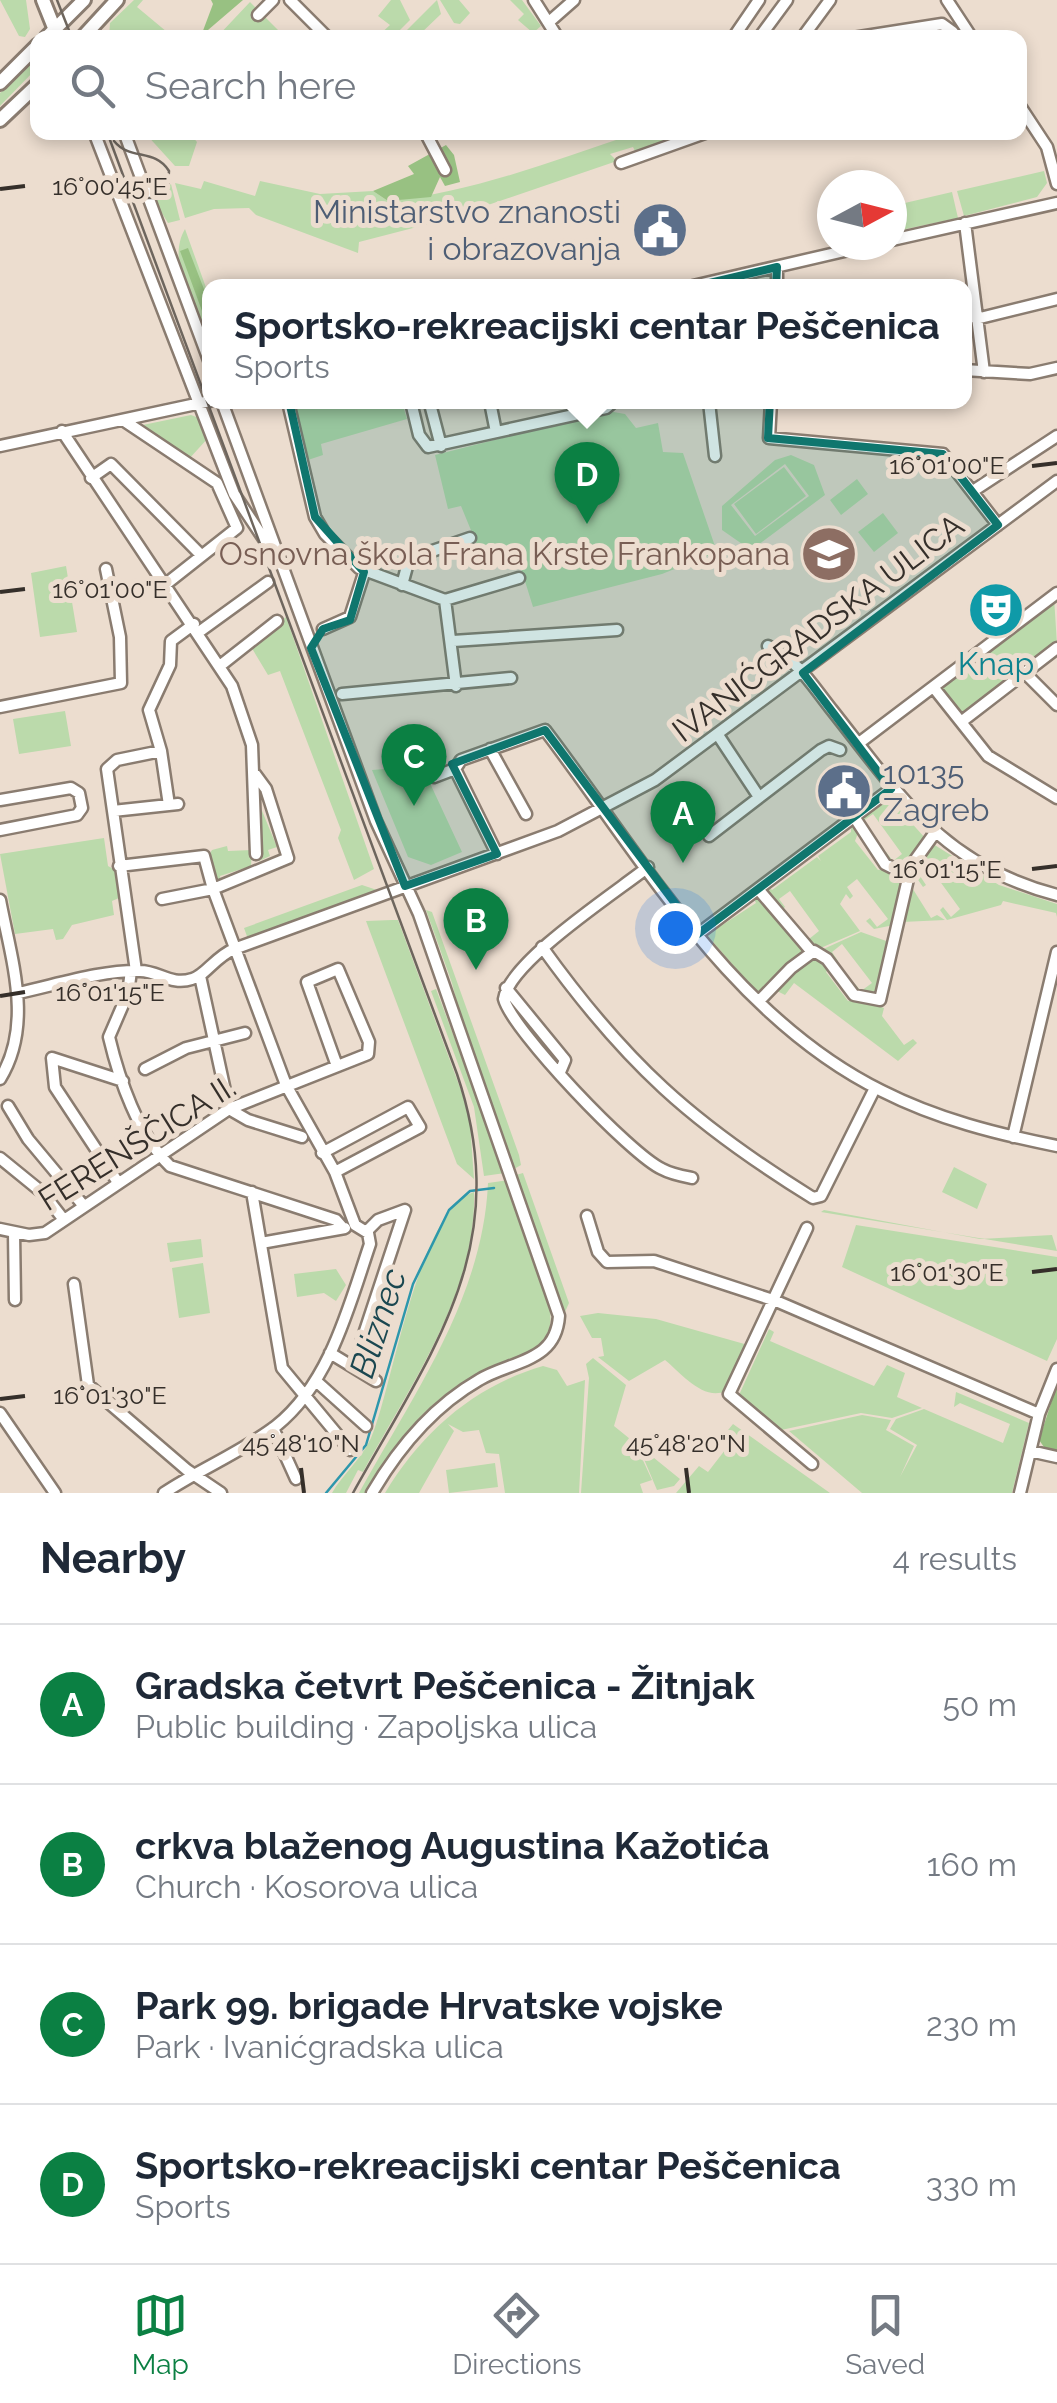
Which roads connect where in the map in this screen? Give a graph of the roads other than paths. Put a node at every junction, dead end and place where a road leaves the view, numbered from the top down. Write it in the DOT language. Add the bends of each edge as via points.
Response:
graph roads {
  1 [pos="43,0"];
  2 [pos="118,0"];
  3 [pos="273,0"];
  4 [pos="290,0"];
  5 [pos="534,0"];
  6 [pos="574,0"];
  7 [pos="758,0"];
  8 [pos="787,0"];
  9 [pos="830,0"];
  10 [pos="947,0"];
  11 [pos="78,3"];
  12 [pos="258,16"];
  13 [pos="960,20"];
  14 [pos="549,22"];
  15 [pos="52,30"];
  16 [pos="57,30"];
  17 [pos="84,30"];
  18 [pos="90,30"];
  19 [pos="320,30"];
  20 [pos="554,30"];
  21 [pos="738,30"];
  22 [pos="765,30"];
  23 [pos="808,30"];
  24 [pos="904,30"];
  25 [pos="945,30"];
  26 [pos="952,30"];
  27 [pos="967,30"];
  28 [pos="30,54"];
  29 [pos="0,82"];
  30 [pos="30,92"];
  31 [pos="1027,117"];
  32 [pos="0,120"];
  33 [pos="97,140"];
  34 [pos="127,140"];
  35 [pos="429,140"];
  36 [pos="686,140"];
  37 [pos="621,163"];
  38 [pos="444,170"];
  39 [pos="1057,184"];
  40 [pos="1057,202"];
  41 [pos="965,223"];
  42 [pos="907,237"];
  43 [pos="817,258"];
  44 [pos="777,267"];
  45 [pos="724,279"];
  46 [pos="777,279"];
  47 [pos="971,279"];
  48 [pos="972,284"];
  49 [pos="1057,299"];
  50 [pos="976,319"];
  51 [pos="202,342"];
  52 [pos="1057,368"];
  53 [pos="972,371"];
  54 [pos="984,372"];
  55 [pos="202,397"];
  56 [pos="202,402"];
  57 [pos="206,409"];
  58 [pos="224,409"];
  59 [pos="290,409"];
  60 [pos="413,409"];
  61 [pos="431,409"];
  62 [pos="492,409"];
  63 [pos="602,409"];
  64 [pos="710,409"];
  65 [pos="770,409"];
  66 [pos="122,420"];
  67 [pos="496,427"];
  68 [pos="62,431"];
  69 [pos="1057,436"];
  70 [pos="0,446"];
  71 [pos="441,446"];
  72 [pos="715,456"];
  73 [pos="91,478"];
  74 [pos="1057,482"];
  75 [pos="973,492"];
  76 [pos="998,525"];
  77 [pos="470,538"];
  78 [pos="201,555"];
  79 [pos="106,569"];
  80 [pos="282,570"];
  81 [pos="364,570"];
  82 [pos="519,578"];
  83 [pos="268,582"];
  84 [pos="166,584"];
  85 [pos="402,585"];
  86 [pos="1057,593"];
  87 [pos="444,600"];
  88 [pos="277,620"];
  89 [pos="302,624"];
  90 [pos="197,628"];
  91 [pos="323,629"];
  92 [pos="617,630"];
  93 [pos="453,641"];
  94 [pos="768,646"];
  95 [pos="312,648"];
  96 [pos="1057,648"];
  97 [pos="221,665"];
  98 [pos="804,672"];
  99 [pos="1024,672"];
  100 [pos="511,678"];
  101 [pos="456,686"];
  102 [pos="934,688"];
  103 [pos="342,694"];
  104 [pos="1057,705"];
  105 [pos="0,707"];
  106 [pos="960,722"];
  107 [pos="718,734"];
  108 [pos="859,744"];
  109 [pos="490,749"];
  110 [pos="840,750"];
  111 [pos="162,751"];
  112 [pos="455,769"];
  113 [pos="255,774"];
  114 [pos="434,777"];
  115 [pos="892,789"];
  116 [pos="759,797"];
  117 [pos="1057,798"];
  118 [pos="0,800"];
  119 [pos="606,810"];
  120 [pos="113,811"];
  121 [pos="526,814"];
  122 [pos="854,816"];
  123 [pos="0,830"];
  124 [pos="934,834"];
  125 [pos="709,836"];
  126 [pos="256,854"];
  127 [pos="497,854"];
  128 [pos="120,866"];
  129 [pos="648,867"];
  130 [pos="909,876"];
  131 [pos="405,886"];
  132 [pos="213,889"];
  133 [pos="758,889"];
  134 [pos="1057,895"];
  135 [pos="162,899"];
  136 [pos="0,900"];
  137 [pos="698,934"];
  138 [pos="542,947"];
  139 [pos="234,948"];
  140 [pos="811,952"];
  141 [pos="1057,952"];
  142 [pos="134,971"];
  143 [pos="200,976"];
  144 [pos="18,993"];
  145 [pos="759,1001"];
  146 [pos="245,1033"];
  147 [pos="212,1040"];
  148 [pos="338,1066"];
  149 [pos="145,1069"];
  150 [pos="0,1079"];
  151 [pos="123,1081"];
  152 [pos="286,1084"];
  153 [pos="875,1088"];
  154 [pos="8,1106"];
  155 [pos="229,1109"];
  156 [pos="302,1137"];
  157 [pos="1013,1137"];
  158 [pos="1057,1146"];
  159 [pos="322,1153"];
  160 [pos="160,1156"];
  161 [pos="0,1158"];
  162 [pos="335,1172"];
  163 [pos="692,1178"];
  164 [pos="118,1181"];
  165 [pos="252,1192"];
  166 [pos="83,1205"];
  167 [pos="587,1216"];
  168 [pos="64,1220"];
  169 [pos="355,1225"];
  170 [pos="343,1228"];
  171 [pos="807,1228"];
  172 [pos="0,1229"];
  173 [pos="14,1232"];
  174 [pos="367,1232"];
  175 [pos="261,1243"];
  176 [pos="74,1284"];
  177 [pos="15,1300"];
  178 [pos="776,1301"];
  179 [pos="360,1346"];
  180 [pos="330,1352"];
  181 [pos="1057,1368"];
  182 [pos="316,1380"];
  183 [pos="376,1382"];
  184 [pos="305,1394"];
  185 [pos="0,1413"];
  186 [pos="1038,1414"];
  187 [pos="366,1426"];
  188 [pos="270,1430"];
  189 [pos="350,1450"];
  190 [pos="1030,1452"];
  191 [pos="1057,1457"];
  192 [pos="812,1464"];
  193 [pos="195,1475"];
  194 [pos="296,1479"];
  195 [pos="54,1493"];
  196 [pos="164,1493"];
  197 [pos="221,1493"];
  198 [pos="372,1493"];
  199 [pos="1020,1493"];
  1 -- 15 [label="main road"];
  2 -- 18 [label="main road"];
  3 -- 12 [label="street"];
  4 -- 19 [label="street"];
  5 -- 14 [label="street"];
  6 -- 14 [label="street"];
  7 -- 21 [label="street"];
  8 -- 22 [label="street"];
  9 -- 23 [label="street"];
  10 -- 13 [label="street"];
  11 -- 16 [label="main road"];
  11 -- 17 [label="main road"];
  13 -- 26 [label="street"];
  13 -- 27 [label="street"];
  14 -- 20 [label="street"];
  24 -- 25 [label="street" via="942,24"];
  28 -- 29 [label="main road"];
  30 -- 32 [label="main road"];
  31 -- 39 [label="street" via="1047,147"];
  33 -- 55 [label="street"];
  34 -- 51 [label="street"];
  35 -- 38 [label="street"];
  36 -- 37 [label="street"];
  40 -- 41 [label="street"];
  41 -- 42 [label="street"];
  41 -- 47 [label="street"];
  43 -- 44 [label="street"];
  44 -- 45 [label="street"];
  44 -- 46 [label="street"];
  48 -- 50 [label="street"];
  49 -- 50 [label="street"];
  50 -- 54 [label="street"];
  52 -- 54 [label="street"];
  53 -- 54 [label="street"];
  56 -- 66 [label="street"];
  57 -- 80 [label="street" via="234,494"];
  58 -- 80 [label="street"];
  59 -- 81 [label="street" via="315,517"];
  60 -- 71 [label="street" via="423,443"];
  61 -- 71 [label="street"];
  62 -- 67 [label="street"];
  63 -- 71 [label="street"];
  64 -- 72 [label="street"];
  65 -- 75 [label="street" via="768,438 939,453"];
  66 -- 68 [label="street"];
  66 -- 78 [label="street" via="217,484 237,530"];
  68 -- 70 [label="street"];
  68 -- 73 [label="street"];
  69 -- 75 [label="street"];
  73 -- 78 [label="street" via="111,464"];
  73 -- 84 [label="street"];
  74 -- 76 [label="street, IVANIĆGRADSKA ULICA"];
  75 -- 76 [label="street"];
  76 -- 98 [label="street, IVANIĆGRADSKA ULICA"];
  77 -- 85 [label="street" via="409,559"];
  78 -- 84 [label="street"];
  79 -- 105 [label="street" via="123,681"];
  80 -- 89 [label="street"];
  81 -- 85 [label="street"];
  81 -- 91 [label="street" via="350,617"];
  82 -- 87 [label="street"];
  83 -- 90 [label="street"];
  84 -- 90 [label="street"];
  85 -- 87 [label="street"];
  86 -- 102 [label="street"];
  87 -- 93 [label="street"];
  88 -- 97 [label="street"];
  89 -- 91 [label="street"];
  89 -- 95 [label="street"];
  90 -- 97 [label="street"];
  90 -- 111 [label="street" via="170,640 170,665 150,707"];
  91 -- 95 [label="street"];
  92 -- 93 [label="street"];
  93 -- 101 [label="street"];
  94 -- 98 [label="street"];
  95 -- 131 [label="street"];
  96 -- 99 [label="street"];
  97 -- 113 [label="street" via="249,730"];
  98 -- 107 [label="street, IVANIĆGRADSKA ULICA"];
  98 -- 108 [label="street"];
  99 -- 104 [label="street"];
  99 -- 106 [label="street"];
  100 -- 101 [label="street"];
  101 -- 103 [label="street"];
  102 -- 106 [label="street"];
  102 -- 108 [label="street"];
  106 -- 117 [label="street" via="988,756"];
  107 -- 116 [label="street"];
  107 -- 119 [label="street, IVANIĆGRADSKA ULICA"];
  108 -- 115 [label="street"];
  109 -- 112 [label="street"];
  109 -- 119 [label="street" via="545,730"];
  109 -- 121 [label="street"];
  110 -- 116 [label="street" via="821,750"];
  111 -- 120 [label="street" via="110,764"];
  111 -- 120 [label="street" via="173,805"];
  112 -- 114 [label="street"];
  112 -- 127 [label="street"];
  113 -- 126 [label="street"];
  113 -- 132 [label="street" via="288,858"];
  115 -- 122 [label="street"];
  115 -- 124 [label="street"];
  116 -- 125 [label="street"];
  118 -- 123 [label="street" via="71,788 79,792 82,808"];
  119 -- 127 [label="street, IVANIĆGRADSKA ULICA"];
  119 -- 129 [label="street"];
  120 -- 128 [label="street"];
  122 -- 130 [label="street" via="885,864"];
  122 -- 133 [label="street"];
  124 -- 130 [label="street"];
  124 -- 134 [label="street" via="988,871"];
  127 -- 131 [label="street, IVANIĆGRADSKA ULICA"];
  128 -- 132 [label="street" via="204,856"];
  128 -- 142 [label="street"];
  129 -- 137 [label="street"];
  129 -- 138 [label="street"];
  130 -- 140 [label="street" via="880,1000 854,996 827,959"];
  131 -- 139 [label="street, IVANIĆGRADSKA ULICA"];
  131 -- 198 [label="street" via="559,1316 542,1351 478,1380 431,1416"];
  132 -- 135 [label="street"];
  132 -- 139 [label="street"];
  133 -- 137 [label="street"];
  133 -- 140 [label="street"];
  136 -- 144 [label="street"];
  137 -- 145 [label="street"];
  138 -- 153 [label="street" via="599,1025 678,1105 813,1198 820,1196"];
  138 -- 163 [label="street" via="506,988 564,1060 560,1072 637,1151 661,1169"];
  139 -- 143 [label="street, IVANIĆGRADSKA ULICA"];
  139 -- 152 [label="street"];
  140 -- 145 [label="street"];
  141 -- 157 [label="street"];
  142 -- 143 [label="street" via="174,981"];
  142 -- 144 [label="street"];
  142 -- 151 [label="street" via="108,1037"];
  143 -- 147 [label="street"];
  144 -- 150 [label="street" via="16,1042"];
  145 -- 153 [label="street"];
  146 -- 147 [label="street"];
  147 -- 149 [label="street"];
  147 -- 155 [label="street"];
  148 -- 148 [label="street" via="371,1049 338,969 307,982"];
  148 -- 152 [label="street, FERENŠČICA II."];
  151 -- 160 [label="street"];
  151 -- 164 [label="street" via="52,1058 55,1086"];
  152 -- 155 [label="street, FERENŠČICA II."];
  152 -- 159 [label="street"];
  153 -- 157 [label="street" via="960,1124"];
  154 -- 166 [label="street"];
  155 -- 156 [label="street"];
  155 -- 160 [label="street, FERENŠČICA II."];
  157 -- 158 [label="street"];
  159 -- 162 [label="street"];
  159 -- 162 [label="street" via="408,1107 420,1127"];
  160 -- 164 [label="street, FERENŠČICA II."];
  160 -- 165 [label="street" via="170,1166"];
  161 -- 168 [label="street"];
  162 -- 169 [label="street"];
  164 -- 166 [label="street, FERENŠČICA II."];
  165 -- 170 [label="street"];
  165 -- 175 [label="street"];
  166 -- 168 [label="street, FERENŠČICA II."];
  167 -- 178 [label="street" via="607,1262 654,1261"];
  168 -- 173 [label="street, FERENŠČICA II." via="40,1234"];
  169 -- 170 [label="street"];
  169 -- 174 [label="street"];
  170 -- 175 [label="street"];
  171 -- 178 [label="street"];
  172 -- 173 [label="street, FERENŠČICA II."];
  173 -- 177 [label="street, FERENŠČICA II."];
  174 -- 179 [label="street" via="404,1210"];
  174 -- 180 [label="street" via="370,1244"];
  175 -- 184 [label="street" via="280,1361"];
  176 -- 193 [label="street" via="88,1384"];
  178 -- 186 [label="street"];
  178 -- 192 [label="street" via="730,1394"];
  180 -- 182 [label="street"];
  180 -- 183 [label="street"];
  181 -- 186 [label="street"];
  182 -- 184 [label="street"];
  182 -- 187 [label="street"];
  184 -- 188 [label="street"];
  184 -- 189 [label="street"];
  185 -- 195 [label="street"];
  186 -- 190 [label="street"];
  188 -- 193 [label="street"];
  188 -- 194 [label="street"];
  190 -- 191 [label="street"];
  190 -- 199 [label="street"];
  193 -- 196 [label="street"];
  193 -- 197 [label="street"];
}
